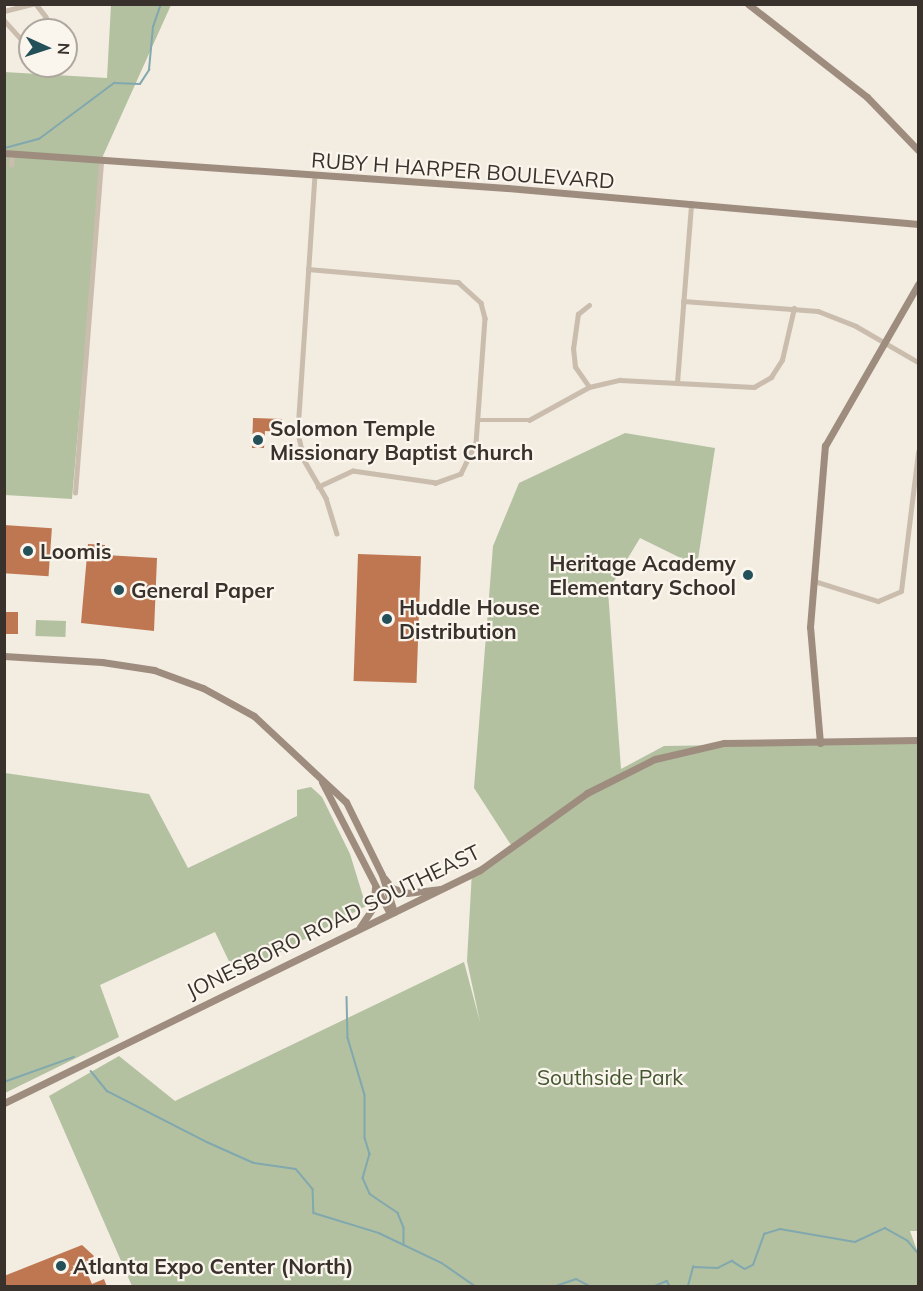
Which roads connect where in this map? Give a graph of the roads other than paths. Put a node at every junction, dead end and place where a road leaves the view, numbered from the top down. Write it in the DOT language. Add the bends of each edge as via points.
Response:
graph roads {
  1 [pos="34,4"];
  2 [pos="748,4"];
  3 [pos="4,11"];
  4 [pos="46,18"];
  5 [pos="4,20"];
  6 [pos="18,36"];
  7 [pos="918,150"];
  8 [pos="8,154"];
  9 [pos="101,160"];
  10 [pos="11,165"];
  11 [pos="315,175"];
  12 [pos="690,204"];
  13 [pos="918,224"];
  14 [pos="308,269"];
  15 [pos="918,284"];
  16 [pos="683,301"];
  17 [pos="589,305"];
  18 [pos="794,308"];
  19 [pos="884,342"];
  20 [pos="918,362"];
  21 [pos="677,383"];
  22 [pos="589,387"];
  23 [pos="478,420"];
  24 [pos="918,452"];
  25 [pos="319,487"];
  26 [pos="75,493"];
  27 [pos="336,533"];
  28 [pos="814,581"];
  29 [pos="4,656"];
  30 [pos="918,740"];
  31 [pos="820,742"];
  32 [pos="319,778"];
  33 [pos="370,849"];
  34 [pos="360,854"];
  35 [pos="382,875"];
  36 [pos="373,880"];
  37 [pos="442,889"];
  38 [pos="392,913"];
  39 [pos="360,928"];
  40 [pos="4,1103"];
  1 -- 3 [label="street"];
  1 -- 4 [label="street"];
  2 -- 7 [label="street" via="867,97"];
  5 -- 6 [label="street"];
  8 -- 9 [label="street, RUBY H HARPER BOULEVARD"];
  8 -- 10 [label="street"];
  9 -- 11 [label="street, RUBY H HARPER BOULEVARD"];
  9 -- 26 [label="street"];
  11 -- 12 [label="street, RUBY H HARPER BOULEVARD"];
  11 -- 14 [label="street"];
  12 -- 13 [label="street, RUBY H HARPER BOULEVARD"];
  12 -- 16 [label="street"];
  14 -- 23 [label="street" via="444,278 470,290 485,318"];
  14 -- 25 [label="street" via="298,434 303,460"];
  15 -- 19 [label="street"];
  16 -- 18 [label="street"];
  16 -- 21 [label="street"];
  17 -- 22 [label="street" via="578,314 573,349 575,367"];
  18 -- 19 [label="street" via="837,316"];
  18 -- 21 [label="street" via="782,360 766,381 741,388"];
  19 -- 20 [label="street"];
  19 -- 28 [label="street" via="825,446"];
  21 -- 22 [label="street" via="620,380"];
  22 -- 23 [label="street" via="529,420"];
  23 -- 25 [label="street" via="472,458 450,480 424,483 353,471"];
  24 -- 28 [label="street" via="900,591 878,602"];
  25 -- 27 [label="street" via="330,507"];
  28 -- 31 [label="street" via="810,641"];
  29 -- 32 [label="street" via="128,665 179,678 254,716"];
  30 -- 31 [label="street, JONESBORO ROAD SOUTHEAST"];
  31 -- 37 [label="street, JONESBORO ROAD SOUTHEAST" via="724,743 655,759 587,793 480,870"];
  32 -- 33 [label="street" via="346,802"];
  32 -- 34 [label="street"];
  33 -- 34 [label="street"];
  33 -- 35 [label="street"];
  34 -- 36 [label="street"];
  35 -- 37 [label="street" via="393,888 407,893"];
  35 -- 38 [label="street"];
  36 -- 38 [label="street"];
  36 -- 39 [label="street" via="374,906"];
  37 -- 38 [label="street, JONESBORO ROAD SOUTHEAST"];
  38 -- 39 [label="street, JONESBORO ROAD SOUTHEAST"];
  39 -- 40 [label="street, JONESBORO ROAD SOUTHEAST"];
}
